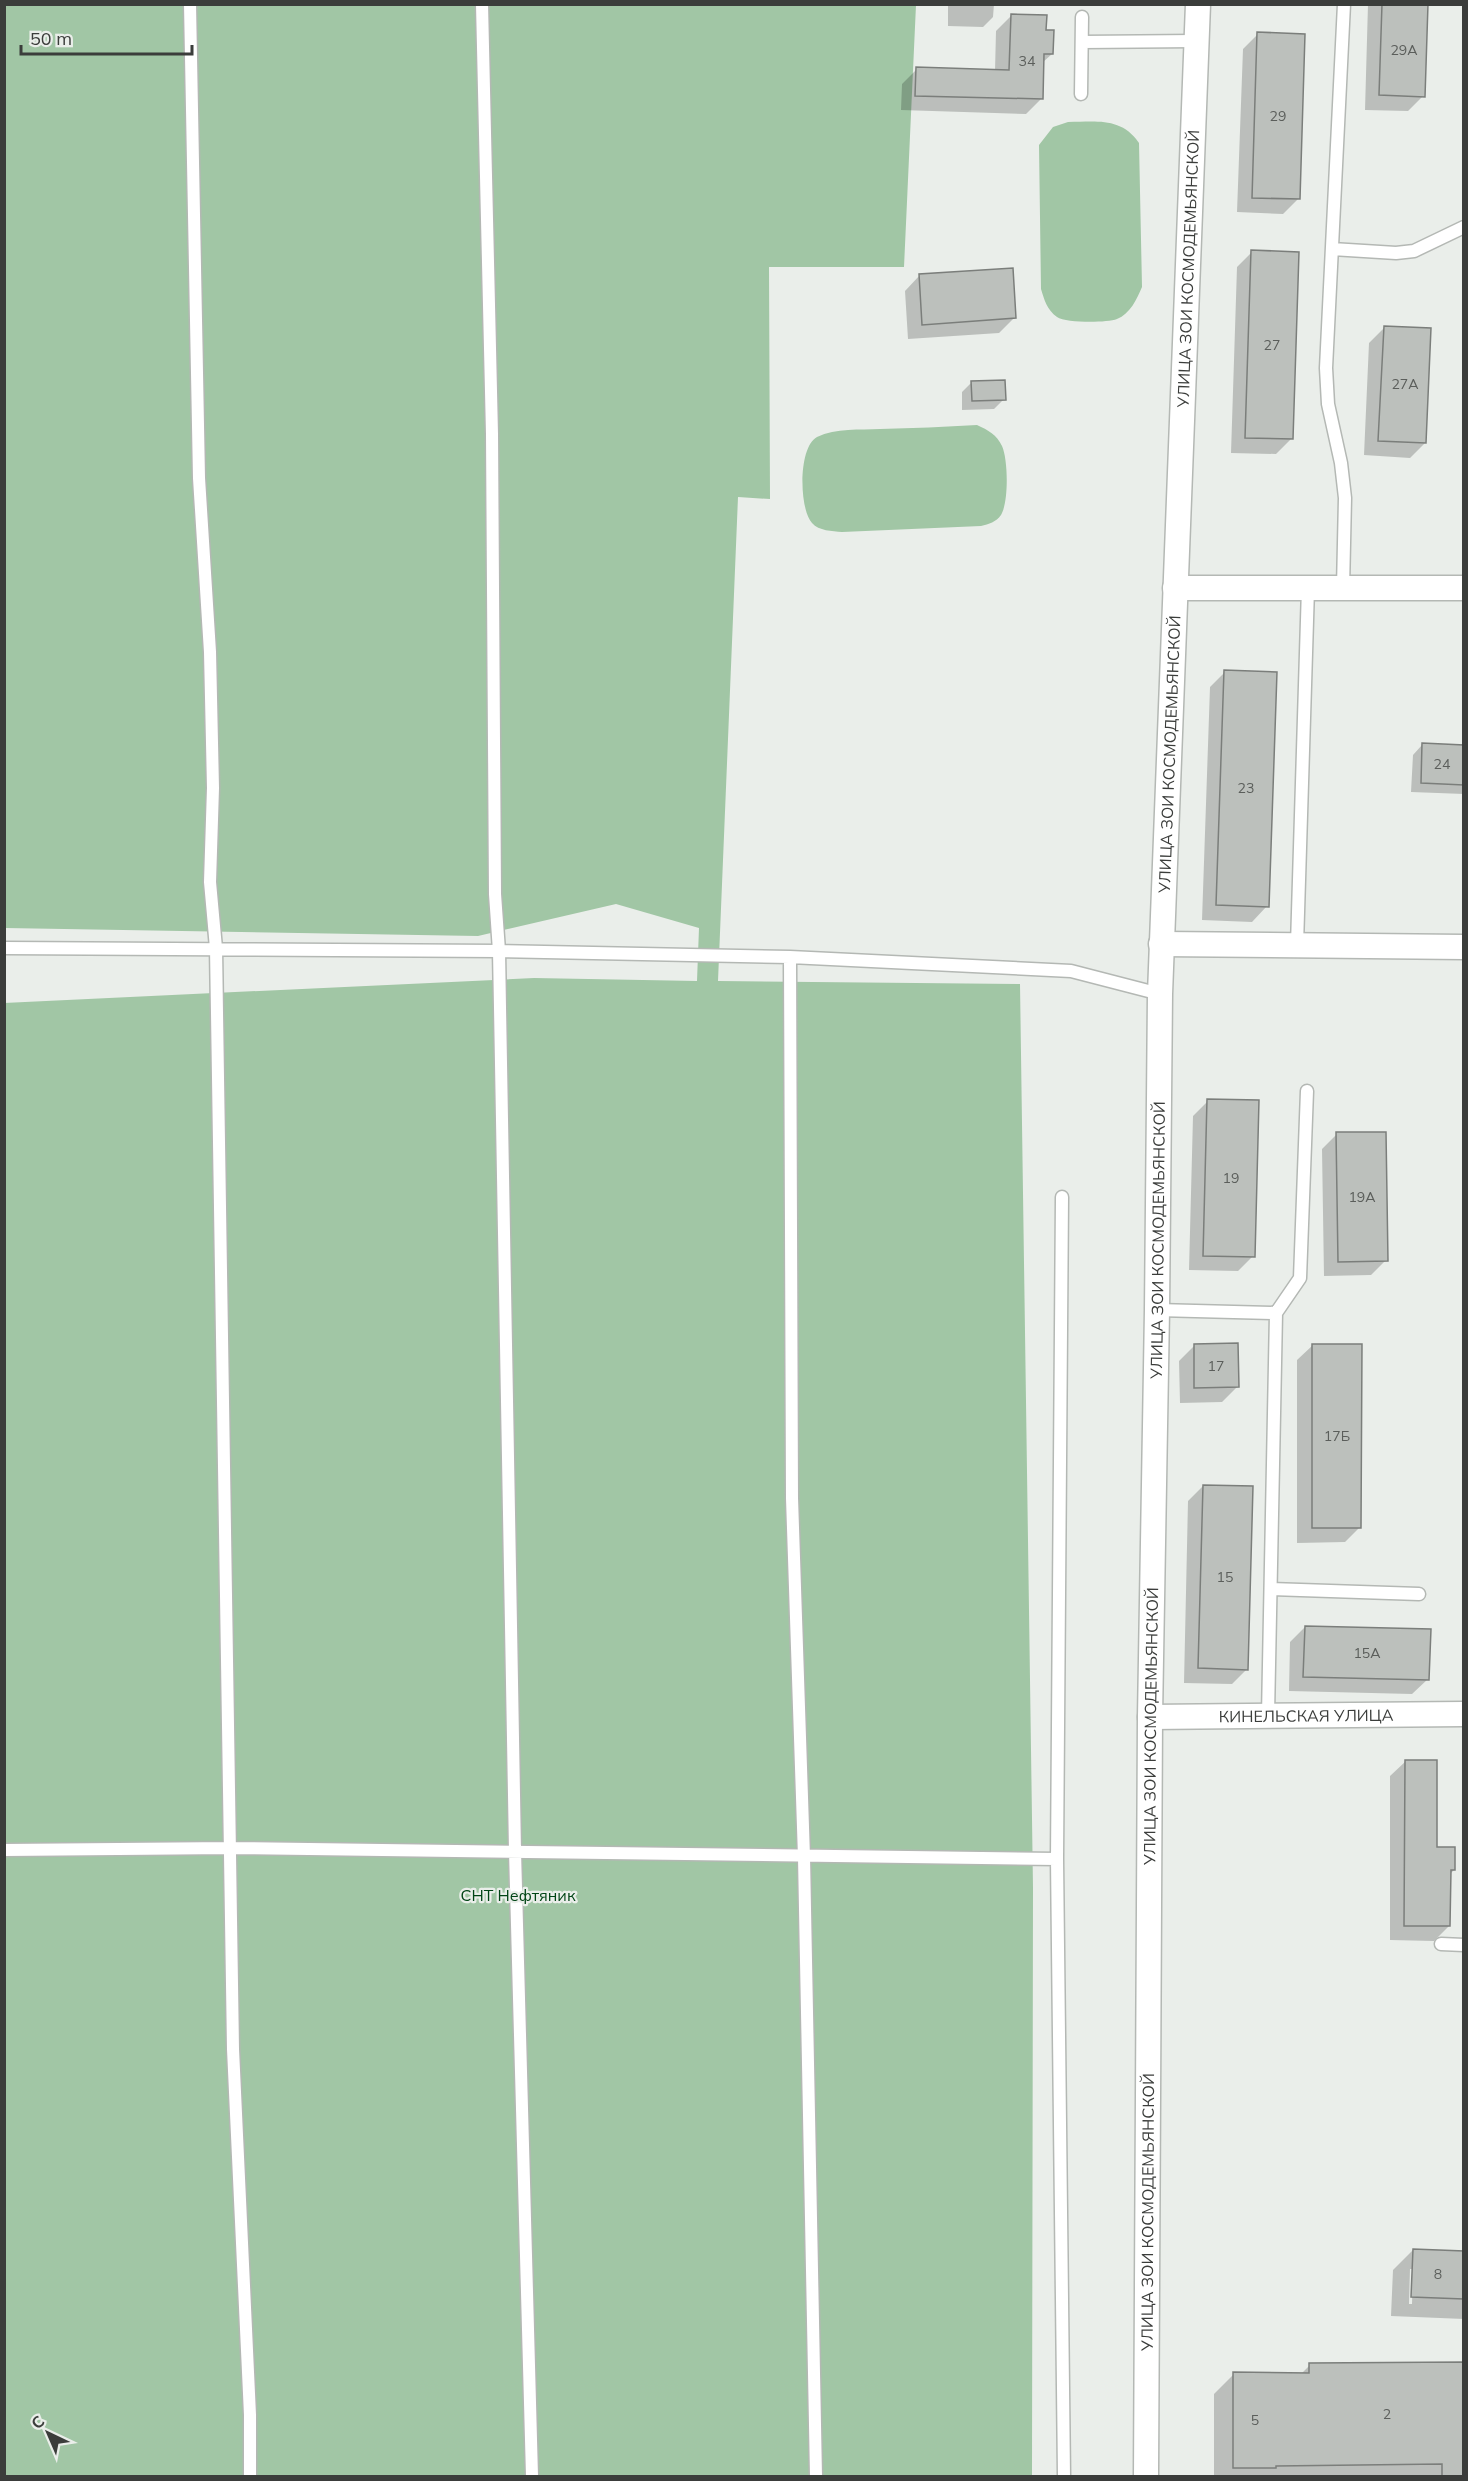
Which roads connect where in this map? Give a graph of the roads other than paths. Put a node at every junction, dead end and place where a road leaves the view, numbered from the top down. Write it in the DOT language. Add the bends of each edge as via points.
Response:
graph roads {
  1 [pos="190,4"];
  2 [pos="482,4"];
  3 [pos="1198,4"];
  4 [pos="1344,4"];
  5 [pos="1082,17"];
  6 [pos="1196,41"];
  7 [pos="1082,42"];
  8 [pos="1082,94"];
  9 [pos="1464,226"];
  10 [pos="1332,249"];
  11 [pos="1174,588"];
  12 [pos="1308,588"];
  13 [pos="1343,588"];
  14 [pos="1464,588"];
  15 [pos="1161,944"];
  16 [pos="1297,945"];
  17 [pos="1464,947"];
  18 [pos="4,948"];
  19 [pos="216,948"];
  20 [pos="500,951"];
  21 [pos="790,957"];
  22 [pos="1160,994"];
  23 [pos="1307,1091"];
  24 [pos="1062,1197"];
  25 [pos="1157,1310"];
  26 [pos="1276,1313"];
  27 [pos="1271,1589"];
  28 [pos="1419,1594"];
  29 [pos="1464,1714"];
  30 [pos="1268,1715"];
  31 [pos="1150,1717"];
  32 [pos="231,1848"];
  33 [pos="4,1850"];
  34 [pos="515,1851"];
  35 [pos="804,1857"];
  36 [pos="1057,1859"];
  37 [pos="1441,1944"];
  38 [pos="1464,1945"];
  39 [pos="250,2476"];
  40 [pos="532,2476"];
  41 [pos="816,2476"];
  42 [pos="1064,2476"];
  43 [pos="1146,2476"];
  1 -- 19 [label="lane" via="199,478 210,652 210,882"];
  2 -- 20 [label="lane" via="492,434 495,894"];
  3 -- 6 [label="street, УЛИЦА ЗОИ КОСМОДЕМЬЯНСКОЙ"];
  4 -- 10 [label="lane"];
  5 -- 7 [label="lane"];
  6 -- 7 [label="lane"];
  6 -- 11 [label="street, УЛИЦА ЗОИ КОСМОДЕМЬЯНСКОЙ"];
  7 -- 8 [label="lane"];
  9 -- 10 [label="lane" via="1414,251"];
  10 -- 13 [label="lane" via="1326,368 1328,404 1345,498"];
  11 -- 12 [label="street"];
  11 -- 15 [label="street, УЛИЦА ЗОИ КОСМОДЕМЬЯНСКОЙ"];
  12 -- 13 [label="street"];
  12 -- 16 [label="lane"];
  13 -- 14 [label="street"];
  15 -- 16 [label="street"];
  15 -- 22 [label="street, УЛИЦА ЗОИ КОСМОДЕМЬЯНСКОЙ"];
  16 -- 17 [label="street"];
  18 -- 19 [label="lane"];
  19 -- 20 [label="lane"];
  19 -- 32 [label="lane"];
  20 -- 21 [label="lane"];
  20 -- 34 [label="lane"];
  21 -- 22 [label="lane" via="1071,971"];
  21 -- 35 [label="lane" via="792,1498"];
  22 -- 25 [label="street, УЛИЦА ЗОИ КОСМОДЕМЬЯНСКОЙ"];
  23 -- 26 [label="lane" via="1300,1278"];
  24 -- 36 [label="lane"];
  25 -- 26 [label="lane"];
  25 -- 31 [label="street, УЛИЦА ЗОИ КОСМОДЕМЬЯНСКОЙ"];
  26 -- 27 [label="lane"];
  27 -- 28 [label="lane"];
  27 -- 30 [label="lane"];
  29 -- 30 [label="street, КИНЕЛЬСКАЯ УЛИЦА"];
  30 -- 31 [label="street, КИНЕЛЬСКАЯ УЛИЦА"];
  31 -- 43 [label="street, УЛИЦА ЗОИ КОСМОДЕМЬЯНСКОЙ"];
  32 -- 33 [label="lane"];
  32 -- 34 [label="lane"];
  32 -- 39 [label="lane" via="233,2049"];
  34 -- 35 [label="lane"];
  34 -- 40 [label="lane"];
  35 -- 36 [label="lane"];
  35 -- 41 [label="lane"];
  36 -- 42 [label="lane"];
  37 -- 38 [label="lane"];
}
